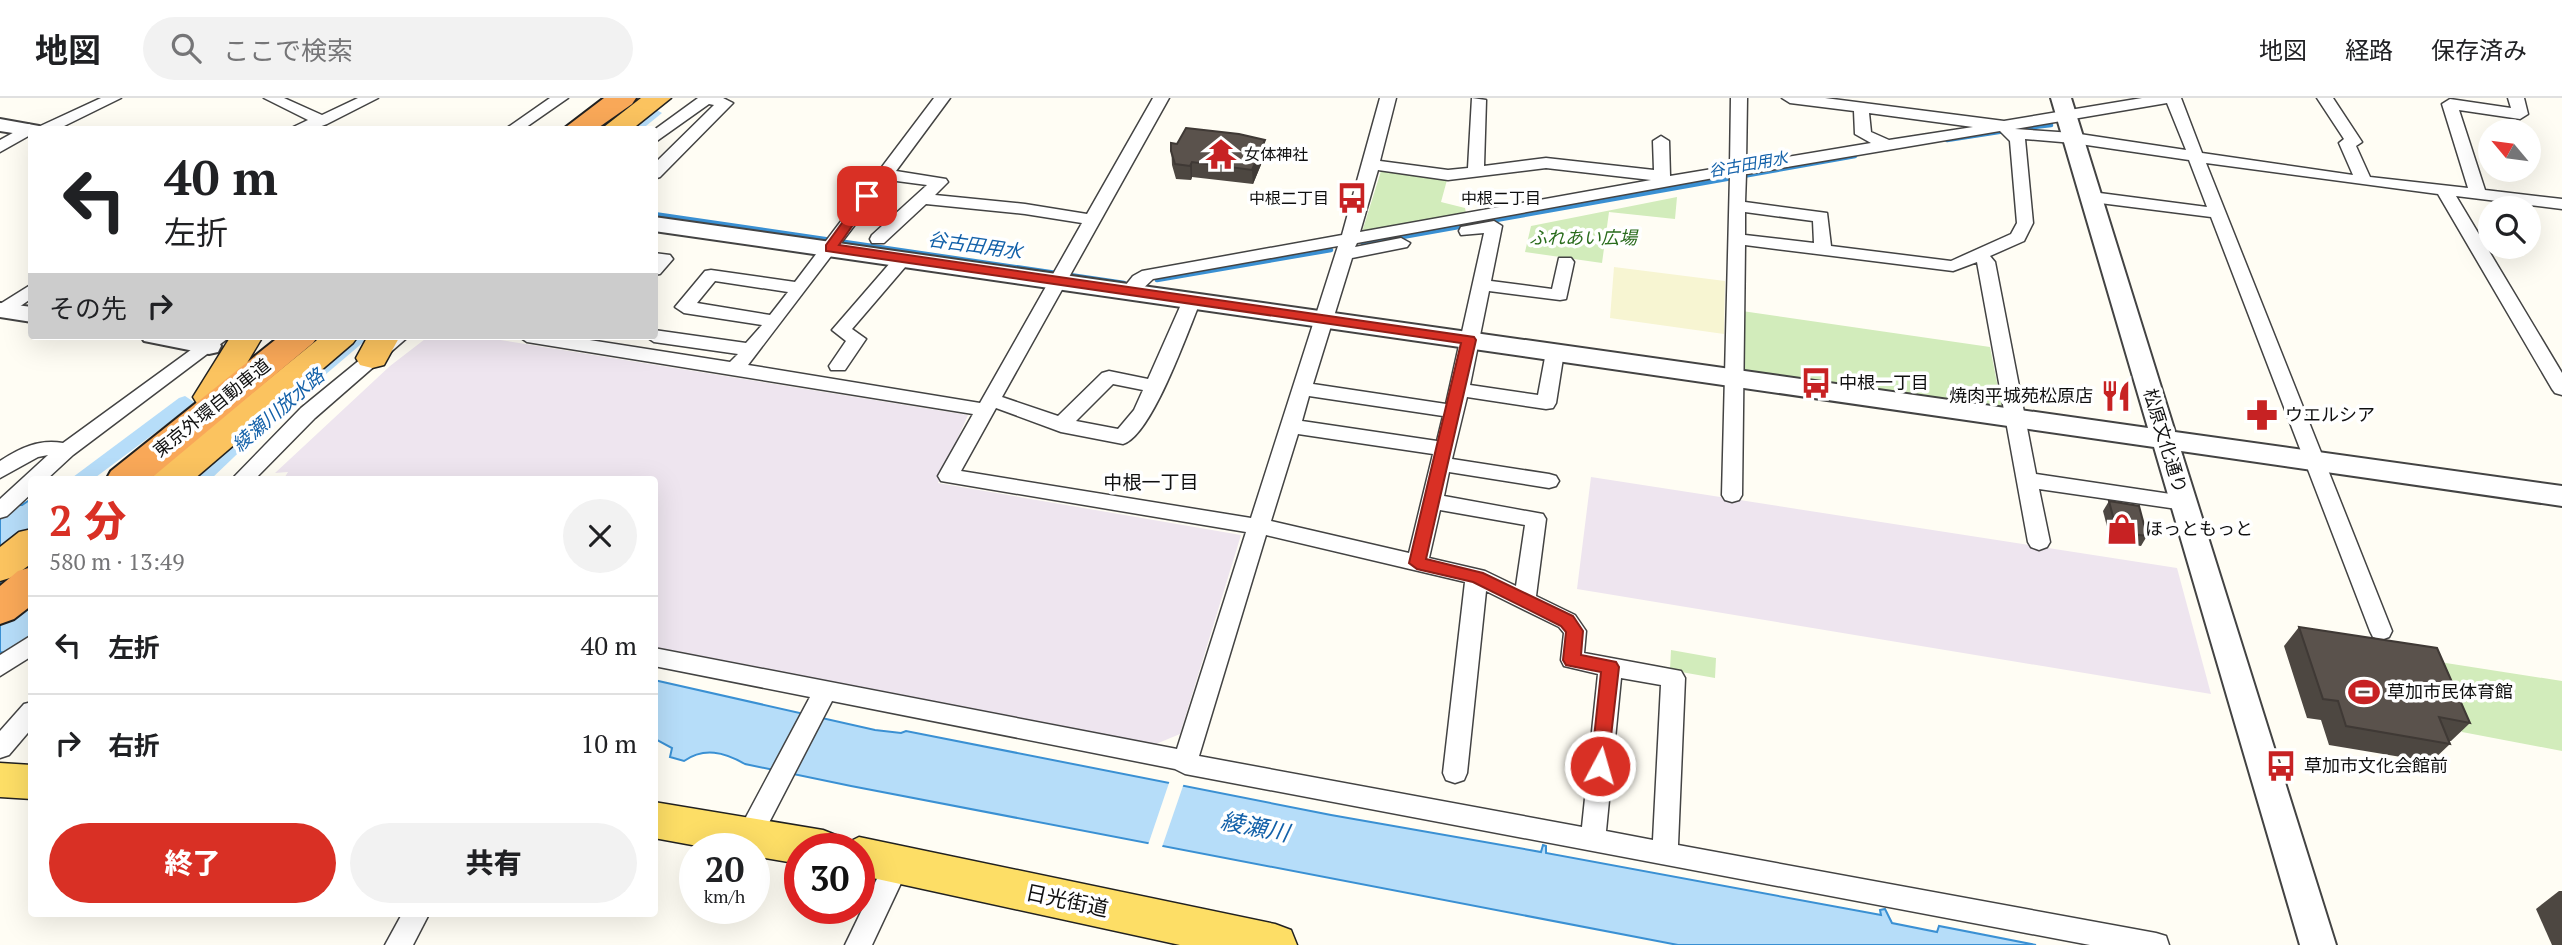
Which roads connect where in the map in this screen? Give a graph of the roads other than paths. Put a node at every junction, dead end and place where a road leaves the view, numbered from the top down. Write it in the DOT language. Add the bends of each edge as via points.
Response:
graph roads {
  1 [pos="113,98"];
  2 [pos="272,98"];
  3 [pos="370,98"];
  4 [pos="560,98"];
  5 [pos="681,98"];
  6 [pos="707,98"];
  7 [pos="942,98"];
  8 [pos="1161,98"];
  9 [pos="1388,98"];
  10 [pos="1739,98"];
  11 [pos="1790,98"];
  12 [pos="2171,98"];
  13 [pos="2325,98"];
  14 [pos="2516,98"];
  15 [pos="652,99"];
  16 [pos="1478,100"];
  17 [pos="1830,100"];
  18 [pos="606,106"];
  19 [pos="1861,107"];
  20 [pos="2067,117"];
  21 [pos="322,121"];
  22 [pos="0,125"];
  23 [pos="42,126"];
  24 [pos="307,126"];
  25 [pos="517,126"];
  26 [pos="572,126"];
  27 [pos="581,126"];
  28 [pos="618,126"];
  29 [pos="28,128"];
  30 [pos="2010,130"];
  31 [pos="28,132"];
  32 [pos="658,135"];
  33 [pos="1661,141"];
  34 [pos="1887,145"];
  35 [pos="0,147"];
  36 [pos="2195,155"];
  37 [pos="1371,164"];
  38 [pos="1738,169"];
  39 [pos="658,170"];
  40 [pos="1476,173"];
  41 [pos="884,174"];
  42 [pos="1662,176"];
  43 [pos="1682,178"];
  44 [pos="2364,181"];
  45 [pos="2444,190"];
  46 [pos="2478,194"];
  47 [pos="2092,197"];
  48 [pos="924,199"];
  49 [pos="2562,204"];
  50 [pos="1737,206"];
  51 [pos="2217,213"];
  52 [pos="1092,220"];
  53 [pos="658,225"];
  54 [pos="878,239"];
  55 [pos="1737,239"];
  56 [pos="1347,246"];
  57 [pos="830,248"];
  58 [pos="1824,251"];
  59 [pos="1980,254"];
  60 [pos="903,259"];
  61 [pos="1565,262"];
  62 [pos="1058,281"];
  63 [pos="1481,285"];
  64 [pos="800,288"];
  65 [pos="1130,291"];
  66 [pos="28,292"];
  67 [pos="1192,300"];
  68 [pos="2,311"];
  69 [pos="28,314"];
  70 [pos="1324,319"];
  71 [pos="775,321"];
  72 [pos="658,336"];
  73 [pos="245,340"];
  74 [pos="280,340"];
  75 [pos="296,340"];
  76 [pos="323,340"];
  77 [pos="337,340"];
  78 [pos="552,340"];
  79 [pos="1469,340"];
  80 [pos="216,341"];
  81 [pos="378,347"];
  82 [pos="752,350"];
  83 [pos="1555,352"];
  84 [pos="838,366"];
  85 [pos="735,369"];
  86 [pos="2556,371"];
  87 [pos="1734,378"];
  88 [pos="1153,386"];
  89 [pos="1304,388"];
  90 [pos="2562,389"];
  91 [pos="1459,390"];
  92 [pos="210,397"];
  93 [pos="988,405"];
  94 [pos="1453,411"];
  95 [pos="2016,418"];
  96 [pos="1061,425"];
  97 [pos="1291,426"];
  98 [pos="2165,439"];
  99 [pos="66,450"];
  100 [pos="1443,456"];
  101 [pos="2314,460"];
  102 [pos="0,471"];
  103 [pos="37,476"];
  104 [pos="113,476"];
  105 [pos="129,476"];
  106 [pos="159,476"];
  107 [pos="174,476"];
  108 [pos="245,476"];
  109 [pos="2029,480"];
  110 [pos="1549,481"];
  111 [pos="28,485"];
  112 [pos="1732,495"];
  113 [pos="2562,496"];
  114 [pos="1432,501"];
  115 [pos="2184,503"];
  116 [pos="0,511"];
  117 [pos="1259,527"];
  118 [pos="2039,542"];
  119 [pos="28,545"];
  120 [pos="28,558"];
  121 [pos="1417,563"];
  122 [pos="0,567"];
  123 [pos="1477,577"];
  124 [pos="0,581"];
  125 [pos="28,585"];
  126 [pos="28,599"];
  127 [pos="1525,599"];
  128 [pos="0,608"];
  129 [pos="0,623"];
  130 [pos="2381,631"];
  131 [pos="28,647"];
  132 [pos="658,658"];
  133 [pos="0,667"];
  134 [pos="1610,667"];
  135 [pos="826,691"];
  136 [pos="28,716"];
  137 [pos="0,748"];
  138 [pos="1186,761"];
  139 [pos="1455,773"];
  140 [pos="0,780"];
  141 [pos="28,782"];
  142 [pos="658,821"];
  143 [pos="743,833"];
  144 [pos="751,833"];
  145 [pos="1593,839"];
  146 [pos="1664,853"];
  147 [pos="878,860"];
  148 [pos="414,917"];
  149 [pos="398,945"];
  150 [pos="858,945"];
  151 [pos="1275,945"];
  152 [pos="2156,945"];
  153 [pos="2318,945"];
  1 -- 23 [label="street"];
  2 -- 21 [label="street"];
  3 -- 21 [label="street"];
  4 -- 25 [label="street"];
  5 -- 15 [label="highway"];
  6 -- 32 [label="street"];
  6 -- 39 [label="street" via="725,103"];
  7 -- 41 [label="street"];
  8 -- 52 [label="street"];
  9 -- 37 [label="street"];
  10 -- 38 [label="street"];
  11 -- 17 [label="street"];
  12 -- 20 [label="street"];
  12 -- 36 [label="street"];
  13 -- 44 [label="street" via="2354,142 2347,144"];
  14 -- 46 [label="street" via="2520,114 2449,104"];
  15 -- 18 [label="highway"];
  15 -- 28 [label="highway"];
  16 -- 40 [label="street"];
  17 -- 19 [label="street"];
  18 -- 26 [label="highway"];
  18 -- 27 [label="highway"];
  19 -- 30 [label="street"];
  19 -- 34 [label="street" via="1863,134"];
  20 -- 30 [label="street"];
  20 -- 30 [label="street"];
  20 -- 36 [label="street"];
  20 -- 47 [label="street, 松原文化通り"];
  21 -- 24 [label="street"];
  22 -- 29 [label="street"];
  30 -- 34 [label="street"];
  30 -- 59 [label="street" via="2018,140 2025,223 2018,237"];
  31 -- 35 [label="street"];
  33 -- 42 [label="street"];
  34 -- 38 [label="street"];
  36 -- 44 [label="street"];
  36 -- 51 [label="street"];
  37 -- 40 [label="street" via="1448,175"];
  37 -- 56 [label="street"];
  38 -- 43 [label="street"];
  38 -- 50 [label="street"];
  40 -- 42 [label="street" via="1546,163"];
  41 -- 48 [label="street" via="940,182"];
  41 -- 57 [label="street"];
  42 -- 43 [label="street"];
  43 -- 56 [label="street"];
  44 -- 45 [label="street"];
  45 -- 46 [label="street"];
  45 -- 86 [label="street"];
  46 -- 49 [label="street"];
  47 -- 51 [label="street"];
  47 -- 98 [label="street, 松原文化通り"];
  48 -- 52 [label="street"];
  48 -- 54 [label="street"];
  50 -- 55 [label="street"];
  50 -- 58 [label="street" via="1821,217"];
  51 -- 101 [label="street"];
  52 -- 62 [label="street"];
  53 -- 57 [label="street"];
  55 -- 58 [label="street"];
  55 -- 87 [label="street"];
  56 -- 63 [label="street" via="1494,226"];
  56 -- 65 [label="street" via="1148,275"];
  56 -- 70 [label="street"];
  57 -- 60 [label="street"];
  57 -- 64 [label="street"];
  58 -- 59 [label="street" via="1953,266"];
  59 -- 95 [label="street" via="1986,262"];
  60 -- 62 [label="street"];
  60 -- 84 [label="street" via="841,330 857,339"];
  61 -- 63 [label="street" via="1560,295"];
  62 -- 65 [label="street"];
  62 -- 93 [label="street"];
  63 -- 79 [label="street"];
  64 -- 71 [label="street"];
  64 -- 71 [label="street" via="711,275 684,307"];
  65 -- 67 [label="street"];
  66 -- 68 [label="street"];
  67 -- 70 [label="street"];
  67 -- 88 [label="street"];
  68 -- 69 [label="street"];
  70 -- 79 [label="street"];
  70 -- 89 [label="street"];
  71 -- 82 [label="street"];
  72 -- 82 [label="street"];
  73 -- 92 [label="highway"];
  74 -- 92 [label="highway"];
  75 -- 105 [label="highway, 東京外環自動車道"];
  76 -- 106 [label="highway, 東京外環自動車道"];
  77 -- 107 [label="highway"];
  78 -- 85 [label="street"];
  79 -- 83 [label="street"];
  79 -- 91 [label="street"];
  80 -- 99 [label="street"];
  81 -- 108 [label="street"];
  82 -- 85 [label="street"];
  83 -- 87 [label="street"];
  83 -- 91 [label="street" via="1546,403"];
  85 -- 93 [label="street"];
  86 -- 90 [label="street"];
  87 -- 95 [label="street"];
  87 -- 112 [label="street"];
  88 -- 96 [label="street" via="1109,377"];
  88 -- 96 [label="street" via="1143,413 1123,437"];
  89 -- 94 [label="street"];
  89 -- 97 [label="street"];
  91 -- 94 [label="street"];
  92 -- 104 [label="highway"];
  93 -- 96 [label="street"];
  93 -- 117 [label="street" via="948,475"];
  94 -- 100 [label="street"];
  95 -- 98 [label="street"];
  95 -- 109 [label="street"];
  97 -- 100 [label="street"];
  97 -- 117 [label="street"];
  98 -- 101 [label="street"];
  98 -- 115 [label="street, 松原文化通り"];
  99 -- 102 [label="street" via="48,446"];
  99 -- 103 [label="street"];
  100 -- 110 [label="street"];
  100 -- 114 [label="street"];
  101 -- 113 [label="street"];
  101 -- 130 [label="street"];
  109 -- 115 [label="street"];
  109 -- 118 [label="street"];
  111 -- 116 [label="street"];
  114 -- 121 [label="street"];
  114 -- 127 [label="street" via="1536,519"];
  115 -- 153 [label="street, 松原文化通り"];
  117 -- 121 [label="street"];
  117 -- 138 [label="street"];
  119 -- 122 [label="highway"];
  120 -- 124 [label="highway"];
  121 -- 123 [label="street"];
  123 -- 127 [label="street"];
  123 -- 139 [label="street"];
  125 -- 128 [label="highway"];
  126 -- 129 [label="highway"];
  127 -- 134 [label="street" via="1573,626 1572,660"];
  131 -- 133 [label="street"];
  132 -- 135 [label="street"];
  134 -- 145 [label="street"];
  134 -- 146 [label="street" via="1673,678"];
  135 -- 138 [label="street"];
  135 -- 144 [label="street"];
  136 -- 137 [label="street"];
  138 -- 145 [label="street" via="1307,789"];
  140 -- 141 [label="main road"];
  142 -- 143 [label="main road"];
  145 -- 146 [label="street"];
  146 -- 152 [label="street"];
  147 -- 150 [label="street"];
  147 -- 151 [label="main road, 日光街道"];
  148 -- 149 [label="street"];
}
